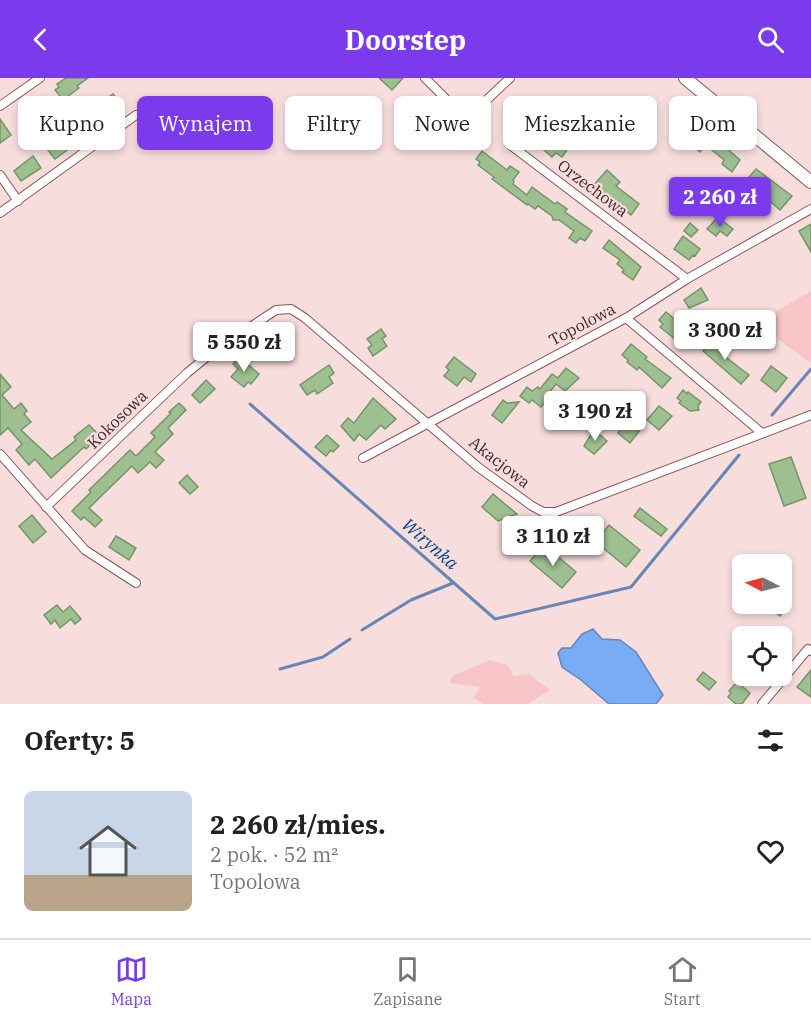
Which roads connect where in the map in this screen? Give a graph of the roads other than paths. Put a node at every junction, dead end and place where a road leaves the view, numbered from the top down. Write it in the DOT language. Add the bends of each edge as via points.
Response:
graph roads {
  1 [pos="40,78"];
  2 [pos="425,78"];
  3 [pos="510,78"];
  4 [pos="685,78"];
  5 [pos="0,106"];
  6 [pos="136,115"];
  7 [pos="517,150"];
  8 [pos="0,175"];
  9 [pos="811,182"];
  10 [pos="18,201"];
  11 [pos="811,209"];
  12 [pos="0,213"];
  13 [pos="687,279"];
  14 [pos="305,318"];
  15 [pos="626,318"];
  16 [pos="811,415"];
  17 [pos="429,423"];
  18 [pos="762,433"];
  19 [pos="0,454"];
  20 [pos="363,458"];
  21 [pos="46,507"];
  22 [pos="136,583"];
  23 [pos="811,651"];
  24 [pos="762,704"];
  1 -- 5 [label="street"];
  2 -- 3 [label="street" via="457,110 476,110"];
  4 -- 9 [label="street"];
  6 -- 10 [label="street"];
  7 -- 13 [label="street, Orzechowa"];
  8 -- 10 [label="street"];
  10 -- 12 [label="street"];
  11 -- 13 [label="street, Topolowa"];
  13 -- 15 [label="street, Topolowa"];
  14 -- 17 [label="street, Akacjowa"];
  14 -- 21 [label="street, Kokosowa" via="291,309 276,310 239,333 187,373"];
  15 -- 17 [label="street, Topolowa"];
  15 -- 18 [label="street"];
  16 -- 18 [label="street, Akacjowa"];
  17 -- 18 [label="street, Akacjowa" via="478,467 543,512 556,512"];
  17 -- 20 [label="street, Topolowa"];
  19 -- 21 [label="street"];
  21 -- 22 [label="street" via="85,550"];
  23 -- 24 [label="street" via="808,649"];
}
